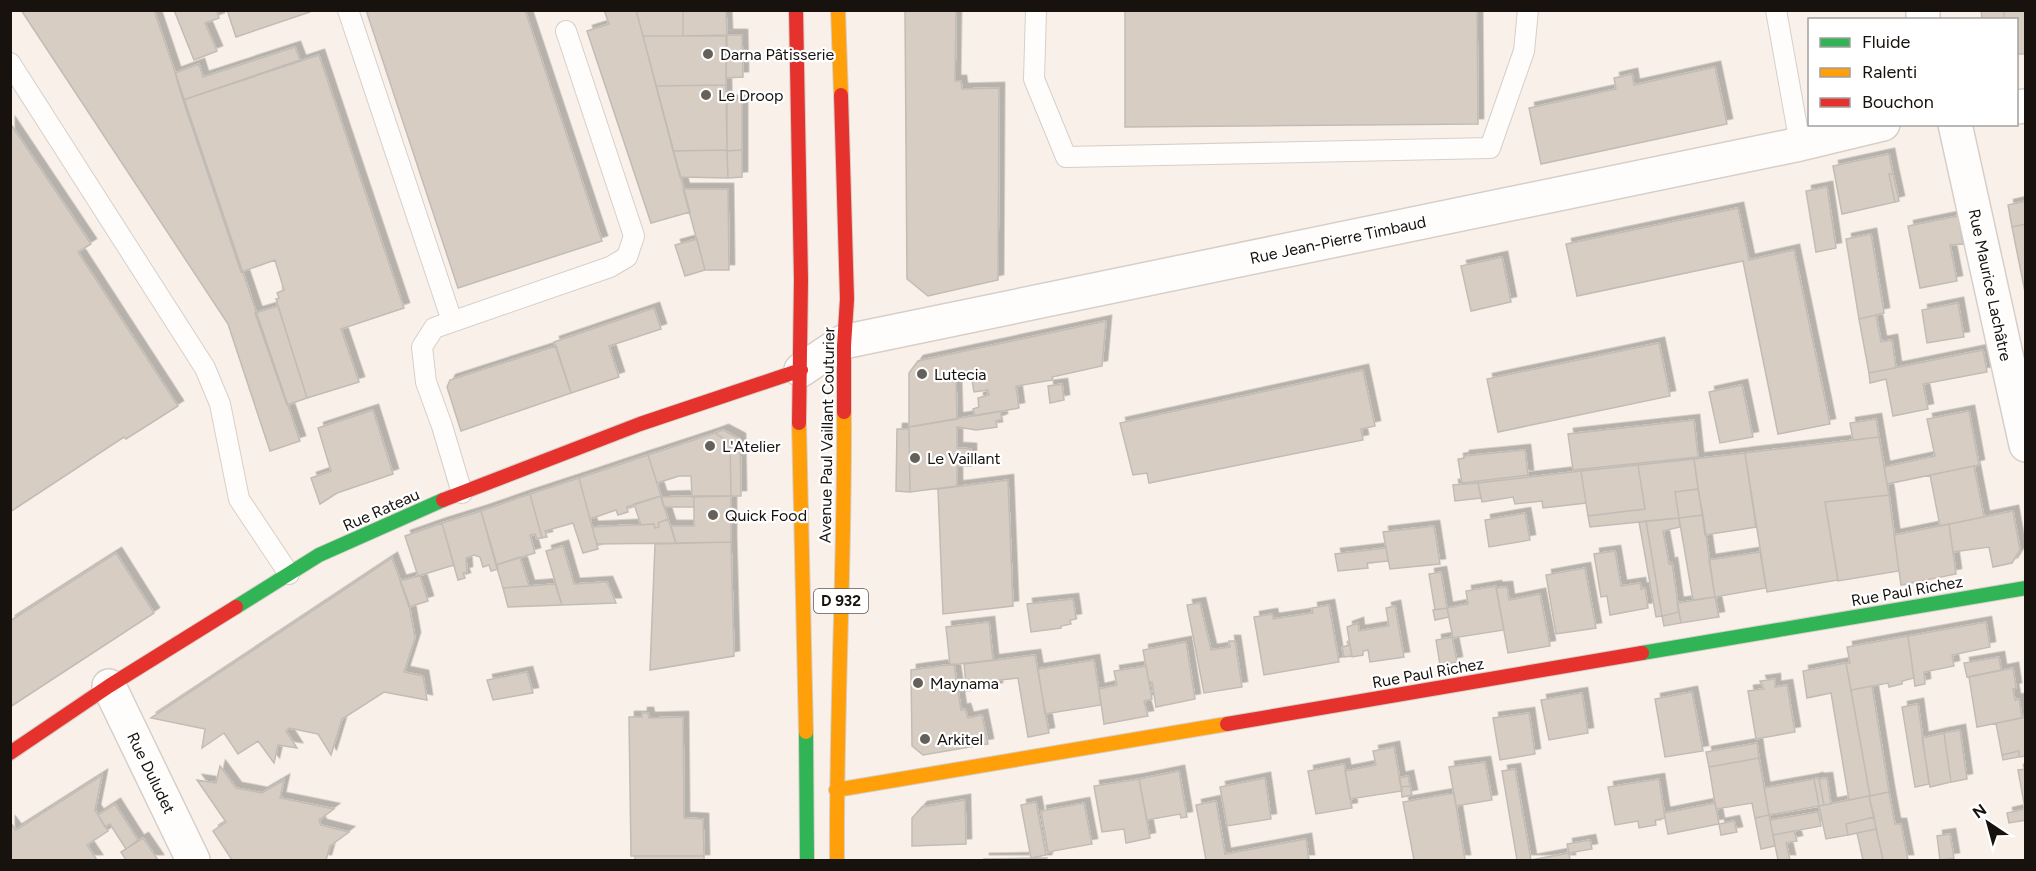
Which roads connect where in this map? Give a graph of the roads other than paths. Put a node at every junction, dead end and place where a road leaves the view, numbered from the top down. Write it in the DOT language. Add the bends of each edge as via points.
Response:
graph roads {
  1 [pos="348,10"];
  2 [pos="796,10"];
  3 [pos="838,10"];
  4 [pos="1036,10"];
  5 [pos="1528,10"];
  6 [pos="1776,10"];
  7 [pos="566,31"];
  8 [pos="10,63"];
  9 [pos="1875,126"];
  10 [pos="1955,126"];
  11 [pos="1800,144"];
  12 [pos="452,321"];
  13 [pos="843,342"];
  14 [pos="801,370"];
  15 [pos="2025,445"];
  16 [pos="462,493"];
  17 [pos="289,574"];
  18 [pos="2025,588"];
  19 [pos="109,686"];
  20 [pos="10,753"];
  21 [pos="836,790"];
  22 [pos="193,861"];
  23 [pos="807,861"];
  24 [pos="837,861"];
  1 -- 12 [label="lane"];
  2 -- 14 [label="street, Avenue Paul Vaillant Couturier / D 932"];
  3 -- 13 [label="street, Avenue Paul Vaillant Couturier / D 932" via="847,299"];
  4 -- 5 [label="lane" via="1034,79 1066,157 1490,148 1524,51"];
  6 -- 11 [label="lane"];
  7 -- 12 [label="lane" via="634,236 627,257 610,267"];
  8 -- 17 [label="lane" via="205,368 220,405 239,499"];
  9 -- 11 [label="street, Rue Jean-Pierre Timbaud"];
  10 -- 15 [label="street, Rue Maurice Lachâtre"];
  11 -- 13 [label="street, Rue Jean-Pierre Timbaud"];
  12 -- 16 [label="lane" via="434,328 422,347 426,382"];
  13 -- 14 [label="street, Rue Jean-Pierre Timbaud"];
  13 -- 21 [label="street, Avenue Paul Vaillant Couturier / D 932" via="845,449"];
  14 -- 16 [label="street, Rue Rateau" via="640,424"];
  14 -- 23 [label="street, Avenue Paul Vaillant Couturier / D 932"];
  16 -- 17 [label="street, Rue Rateau" via="319,555"];
  17 -- 19 [label="street, Rue Rateau"];
  18 -- 21 [label="street, Rue Paul Richez"];
  19 -- 20 [label="street, Rue Rateau"];
  19 -- 22 [label="street, Rue Duludet"];
  21 -- 24 [label="street, Avenue Paul Vaillant Couturier / D 932"];
}
